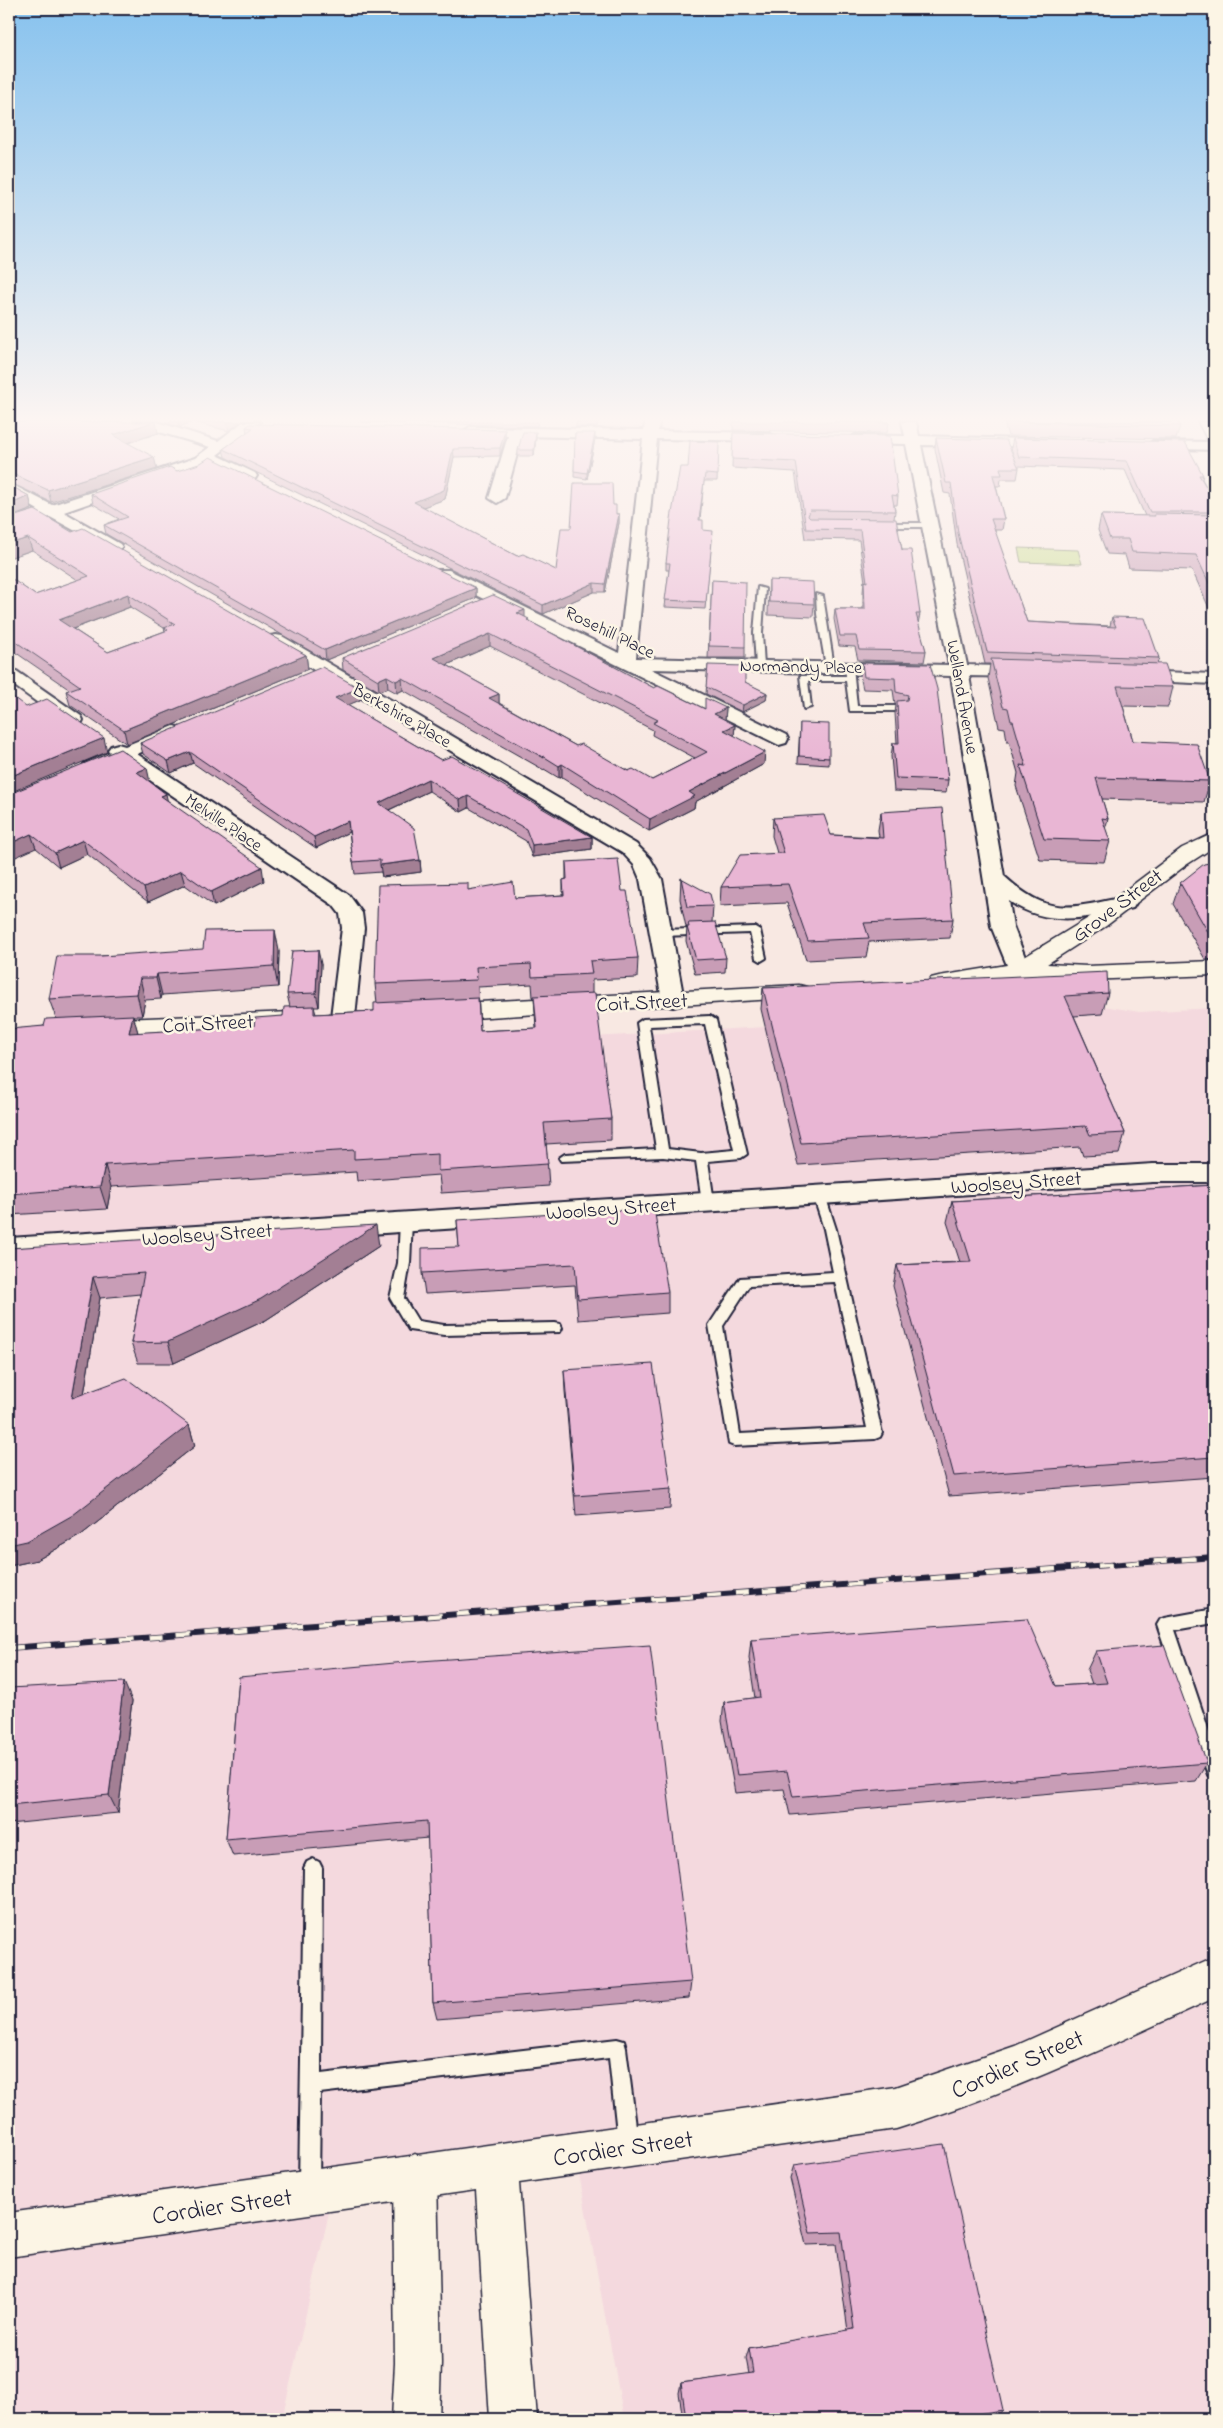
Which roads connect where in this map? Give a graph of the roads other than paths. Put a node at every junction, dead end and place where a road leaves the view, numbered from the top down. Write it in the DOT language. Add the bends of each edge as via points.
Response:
graph roads {
  1 [pos="94,535"];
  2 [pos="640,535"];
  3 [pos="932,535"];
  4 [pos="128,555"];
  5 [pos="432,567"];
  6 [pos="761,589"];
  7 [pos="819,596"];
  8 [pos="495,598"];
  9 [pos="472,608"];
  10 [pos="257,630"];
  11 [pos="344,662"];
  12 [pos="627,663"];
  13 [pos="760,666"];
  14 [pos="830,667"];
  15 [pos="959,670"];
  16 [pos="1038,672"];
  17 [pos="317,673"];
  18 [pos="849,673"];
  19 [pos="9,674"];
  20 [pos="1116,675"];
  21 [pos="1214,679"];
  22 [pos="807,707"];
  23 [pos="901,709"];
  24 [pos="186,727"];
  25 [pos="779,738"];
  26 [pos="123,754"];
  27 [pos="79,772"];
  28 [pos="1214,839"];
  29 [pos="993,877"];
  30 [pos="1124,903"];
  31 [pos="661,933"];
  32 [pos="761,958"];
  33 [pos="1214,968"];
  34 [pos="1019,970"];
  35 [pos="919,984"];
  36 [pos="826,990"];
  37 [pos="674,1000"];
  38 [pos="421,1013"];
  39 [pos="336,1017"];
  40 [pos="78,1029"];
  41 [pos="663,1153"];
  42 [pos="701,1157"];
  43 [pos="565,1158"];
  44 [pos="1214,1173"];
  45 [pos="820,1195"];
  46 [pos="708,1202"];
  47 [pos="406,1221"];
  48 [pos="9,1248"];
  49 [pos="839,1277"];
  50 [pos="555,1328"];
  51 [pos="1214,1616"];
  52 [pos="1214,1769"];
  53 [pos="313,1868"];
  54 [pos="1214,1978"];
  55 [pos="311,2085"];
  56 [pos="628,2146"];
  57 [pos="496,2165"];
  58 [pos="415,2176"];
  59 [pos="309,2192"];
  60 [pos="9,2235"];
  61 [pos="515,2413"];
  62 [pos="416,2419"];
  1 -- 4 [label="street"];
  2 -- 12 [label="street"];
  3 -- 15 [label="street, Welland Avenue"];
  5 -- 8 [label="street, Rosehill Place"];
  6 -- 13 [label="lane"];
  7 -- 14 [label="lane" via="820,623 825,629"];
  8 -- 9 [label="street"];
  8 -- 12 [label="street, Rosehill Place"];
  10 -- 17 [label="street, Berkshire Place"];
  11 -- 17 [label="street"];
  12 -- 13 [label="street, Normandy Place"];
  12 -- 25 [label="street, Rosehill Place"];
  13 -- 14 [label="street, Normandy Place"];
  14 -- 18 [label="street, Normandy Place"];
  15 -- 16 [label="street, Normandy Place"];
  15 -- 18 [label="street, Normandy Place"];
  15 -- 29 [label="street, Welland Avenue"];
  17 -- 31 [label="street, Berkshire Place" via="629,848 643,862 651,879"];
  18 -- 22 [label="lane" via="803,678"];
  18 -- 23 [label="lane" via="853,709"];
  19 -- 26 [label="street, Melville Place"];
  20 -- 21 [label="street"];
  24 -- 26 [label="street"];
  26 -- 27 [label="street"];
  26 -- 39 [label="street, Melville Place" via="341,900 351,913 353,928"];
  28 -- 30 [label="main road, Grove Street" via="1182,857"];
  29 -- 30 [label="street" via="1013,897 1040,911 1061,915"];
  29 -- 34 [label="street, Welland Avenue" via="1002,926"];
  30 -- 34 [label="main road, Grove Street" via="1064,946"];
  31 -- 32 [label="lane" via="755,930"];
  31 -- 37 [label="street, Berkshire Place"];
  33 -- 34 [label="main road" via="1087,974"];
  34 -- 35 [label="main road" via="955,982"];
  36 -- 37 [label="main road, Coit Street"];
  37 -- 38 [label="main road, Coit Street"];
  39 -- 40 [label="main road, Coit Street"];
  41 -- 42 [label="lane"];
  41 -- 42 [label="lane" via="643,1023 710,1020 740,1154"];
  41 -- 43 [label="lane"];
  42 -- 46 [label="lane"];
  44 -- 45 [label="street, Woolsey Street" via="1153,1173"];
  45 -- 46 [label="street, Woolsey Street"];
  45 -- 49 [label="lane"];
  46 -- 47 [label="street, Woolsey Street"];
  47 -- 48 [label="street, Woolsey Street"];
  47 -- 50 [label="lane" via="404,1263 397,1298 414,1326 444,1330"];
  49 -- 49 [label="lane" via="875,1433 734,1440 716,1325 745,1281"];
  51 -- 52 [label="lane" via="1164,1625"];
  53 -- 55 [label="lane"];
  54 -- 56 [label="main road, Cordier Street" via="950,2093 896,2108"];
  55 -- 56 [label="lane" via="617,2048"];
  55 -- 59 [label="lane"];
  56 -- 57 [label="main road, Cordier Street"];
  57 -- 58 [label="main road, Cordier Street"];
  57 -- 61 [label="main road"];
  58 -- 59 [label="main road, Cordier Street"];
  58 -- 62 [label="main road"];
  59 -- 60 [label="main road, Cordier Street"];
}
